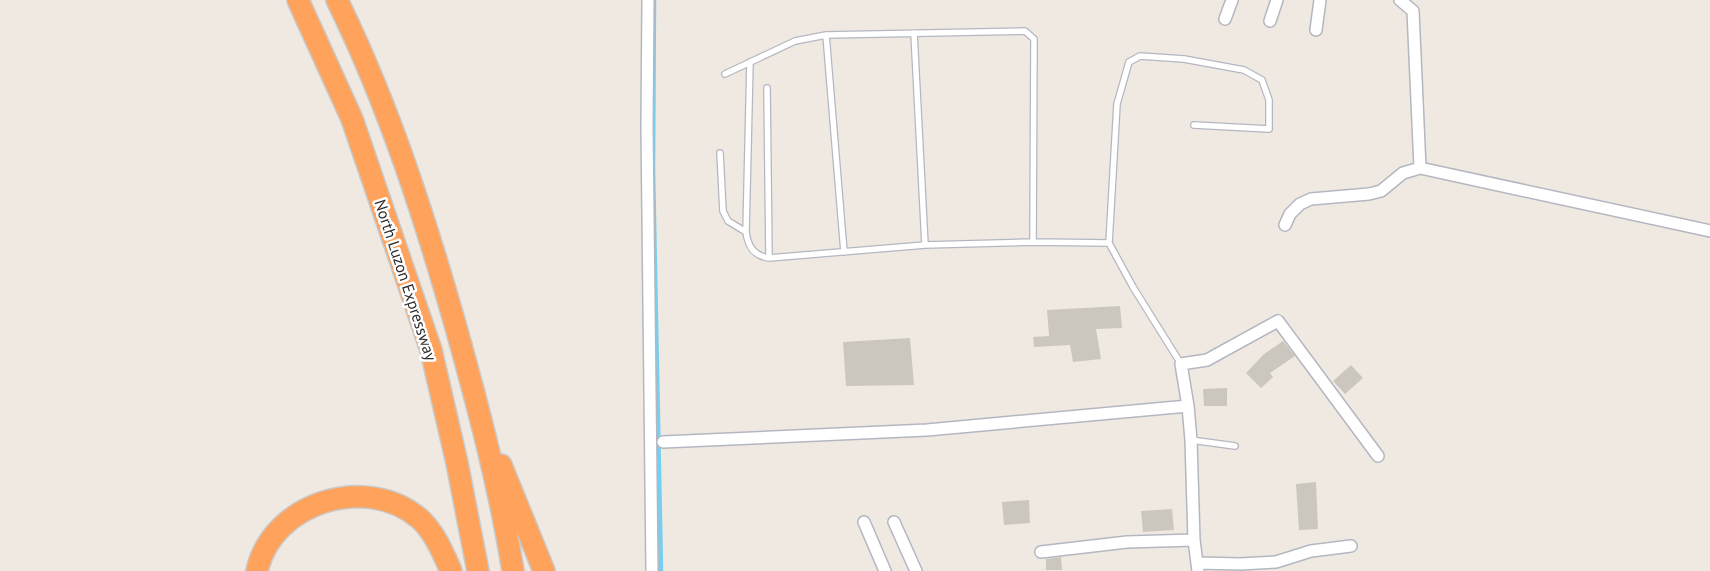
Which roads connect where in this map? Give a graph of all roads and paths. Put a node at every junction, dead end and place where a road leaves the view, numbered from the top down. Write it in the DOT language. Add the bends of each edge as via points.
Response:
graph roads {
  1 [pos="298,0"];
  2 [pos="337,0"];
  3 [pos="648,0"];
  4 [pos="1232,0"];
  5 [pos="1277,0"];
  6 [pos="1320,0"];
  7 [pos="1400,0"];
  8 [pos="1225,20"];
  9 [pos="1270,21"];
  10 [pos="1316,30"];
  11 [pos="914,33"];
  12 [pos="826,35"];
  13 [pos="750,62"];
  14 [pos="725,74"];
  15 [pos="766,88"];
  16 [pos="1194,124"];
  17 [pos="720,153"];
  18 [pos="1420,168"];
  19 [pos="1284,225"];
  20 [pos="1710,231"];
  21 [pos="746,232"];
  22 [pos="1034,242"];
  23 [pos="1109,243"];
  24 [pos="926,245"];
  25 [pos="844,252"];
  26 [pos="769,258"];
  27 [pos="1182,364"];
  28 [pos="1188,406"];
  29 [pos="480,416"];
  30 [pos="1191,440"];
  31 [pos="663,442"];
  32 [pos="1235,446"];
  33 [pos="1378,456"];
  34 [pos="864,522"];
  35 [pos="894,522"];
  36 [pos="1194,540"];
  37 [pos="1351,546"];
  38 [pos="1041,552"];
  39 [pos="1198,567"];
  40 [pos="256,571"];
  41 [pos="451,571"];
  42 [pos="478,571"];
  43 [pos="513,571"];
  44 [pos="544,571"];
  45 [pos="652,571"];
  46 [pos="885,571"];
  47 [pos="916,571"];
  1 -- 42 [label="highway, North Luzon Expressway" via="352,119 431,350"];
  2 -- 29 [label="highway, North Luzon Expressway" via="377,89 410,176"];
  3 -- 45 [label="street"];
  4 -- 8 [label="street"];
  5 -- 9 [label="street"];
  6 -- 10 [label="street"];
  7 -- 18 [label="street" via="1413,11"];
  11 -- 12 [label="lane"];
  11 -- 22 [label="lane" via="1025,31 1034,39"];
  11 -- 24 [label="lane"];
  12 -- 13 [label="lane" via="795,41"];
  12 -- 25 [label="lane"];
  13 -- 14 [label="lane"];
  13 -- 21 [label="lane"];
  15 -- 26 [label="lane"];
  16 -- 23 [label="lane" via="1269,129 1269,100 1262,80 1244,70 1184,58 1140,56 1129,62 1117,104"];
  17 -- 21 [label="lane" via="723,211 728,221"];
  18 -- 19 [label="street" via="1403,173 1381,191 1300,204"];
  18 -- 20 [label="street"];
  21 -- 26 [label="lane" via="747,242 754,253"];
  22 -- 23 [label="lane"];
  22 -- 24 [label="lane"];
  23 -- 27 [label="lane"];
  24 -- 25 [label="lane"];
  25 -- 26 [label="lane"];
  27 -- 28 [label="street"];
  27 -- 33 [label="street" via="1207,360 1278,320"];
  28 -- 30 [label="street"];
  28 -- 31 [label="street" via="927,430"];
  29 -- 43 [label="highway, North Luzon Expressway"];
  29 -- 44 [label="highway"];
  30 -- 32 [label="lane"];
  30 -- 36 [label="street"];
  34 -- 46 [label="street"];
  35 -- 47 [label="street"];
  36 -- 38 [label="street" via="1126,542"];
  36 -- 39 [label="street"];
  37 -- 39 [label="street" via="1311,551 1276,562"];
  40 -- 41 [label="highway" via="266,547 290,520 320,503 351,496 382,499 409,511 433,534"];
}
